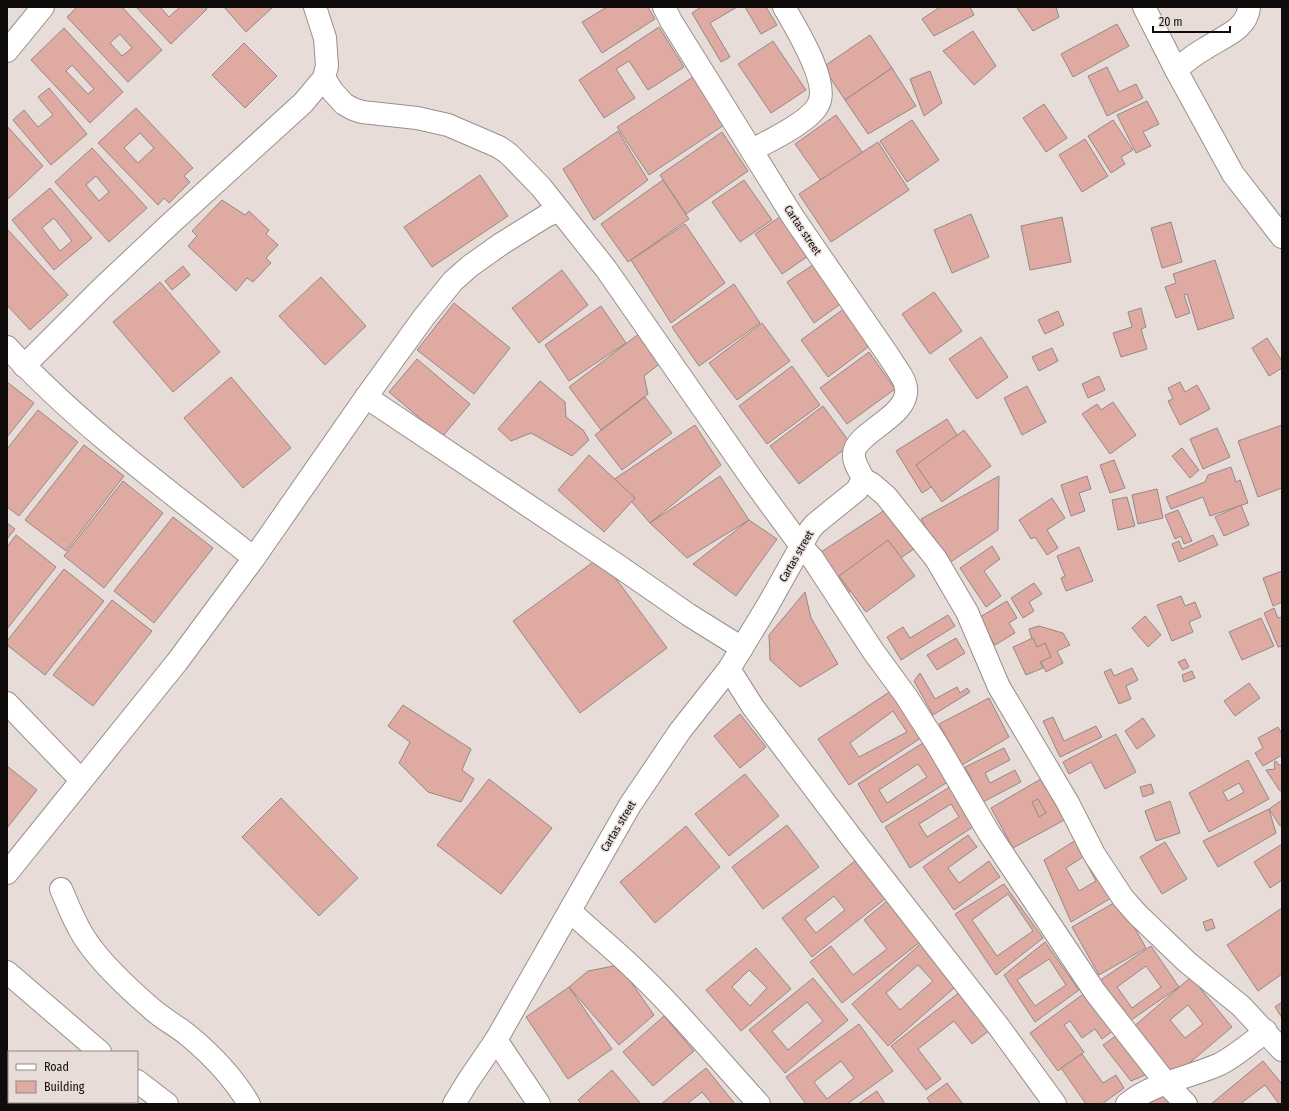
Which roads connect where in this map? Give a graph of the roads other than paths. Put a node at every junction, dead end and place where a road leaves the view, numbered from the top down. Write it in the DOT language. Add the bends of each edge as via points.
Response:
graph roads {
  1 [pos="43,7"];
  2 [pos="315,7"];
  3 [pos="664,7"];
  4 [pos="784,7"];
  5 [pos="1144,7"];
  6 [pos="1249,7"];
  7 [pos="7,51"];
  8 [pos="1176,70"];
  9 [pos="324,78"];
  10 [pos="752,150"];
  11 [pos="559,210"];
  12 [pos="1282,238"];
  13 [pos="7,347"];
  14 [pos="24,366"];
  15 [pos="366,398"];
  16 [pos="863,479"];
  17 [pos="801,546"];
  18 [pos="254,558"];
  19 [pos="742,648"];
  20 [pos="729,670"];
  21 [pos="7,703"];
  22 [pos="80,780"];
  23 [pos="7,872"];
  24 [pos="61,889"];
  25 [pos="570,911"];
  26 [pos="7,972"];
  27 [pos="1266,1031"];
  28 [pos="496,1040"];
  29 [pos="1282,1050"];
  30 [pos="99,1051"];
  31 [pos="138,1082"];
  32 [pos="1166,1083"];
  33 [pos="167,1104"];
  34 [pos="249,1104"];
  35 [pos="454,1104"];
  36 [pos="539,1104"];
  37 [pos="759,1104"];
  38 [pos="1055,1104"];
  39 [pos="1127,1104"];
  40 [pos="1186,1104"];
  1 -- 7 [label="street"];
  2 -- 9 [label="street" via="325,38 327,66"];
  3 -- 10 [label="street, Cartas street"];
  4 -- 10 [label="street" via="818,76 822,89 821,97 813,113 802,122"];
  5 -- 8 [label="street"];
  6 -- 8 [label="street" via="1249,12 1238,28"];
  8 -- 12 [label="street" via="1233,174"];
  9 -- 11 [label="street" via="344,104 353,109 448,125 499,147 523,168"];
  9 -- 14 [label="street" via="303,103 170,224"];
  10 -- 16 [label="street, Cartas street" via="793,217 890,358 906,388 905,397 893,414 856,446 854,463"];
  11 -- 15 [label="street" via="501,244 453,281"];
  11 -- 17 [label="street" via="606,270"];
  13 -- 14 [label="street"];
  14 -- 18 [label="street" via="111,446"];
  15 -- 18 [label="street"];
  15 -- 19 [label="street" via="660,596"];
  16 -- 17 [label="street, Cartas street" via="857,490 810,530"];
  16 -- 27 [label="street" via="886,496 936,559 967,612 999,687 1068,803 1094,854 1123,898 1187,962 1241,1006"];
  17 -- 19 [label="street, Cartas street"];
  17 -- 32 [label="street" via="906,696 989,833 1065,948 1095,992"];
  18 -- 22 [label="street" via="178,662"];
  19 -- 20 [label="street, Cartas street"];
  20 -- 25 [label="street, Cartas street" via="680,731 630,805"];
  20 -- 38 [label="street" via="753,707 858,847 1000,1027"];
  21 -- 22 [label="street"];
  22 -- 23 [label="street"];
  24 -- 34 [label="street" via="73,918 102,962 152,1009 220,1064"];
  25 -- 28 [label="street, Cartas street"];
  25 -- 37 [label="street" via="673,1008"];
  26 -- 30 [label="street"];
  27 -- 29 [label="street"];
  27 -- 32 [label="street" via="1221,1063"];
  28 -- 35 [label="street, Cartas street"];
  28 -- 36 [label="street"];
  31 -- 33 [label="street"];
  32 -- 39 [label="street" via="1150,1089"];
  32 -- 40 [label="street"];
}
